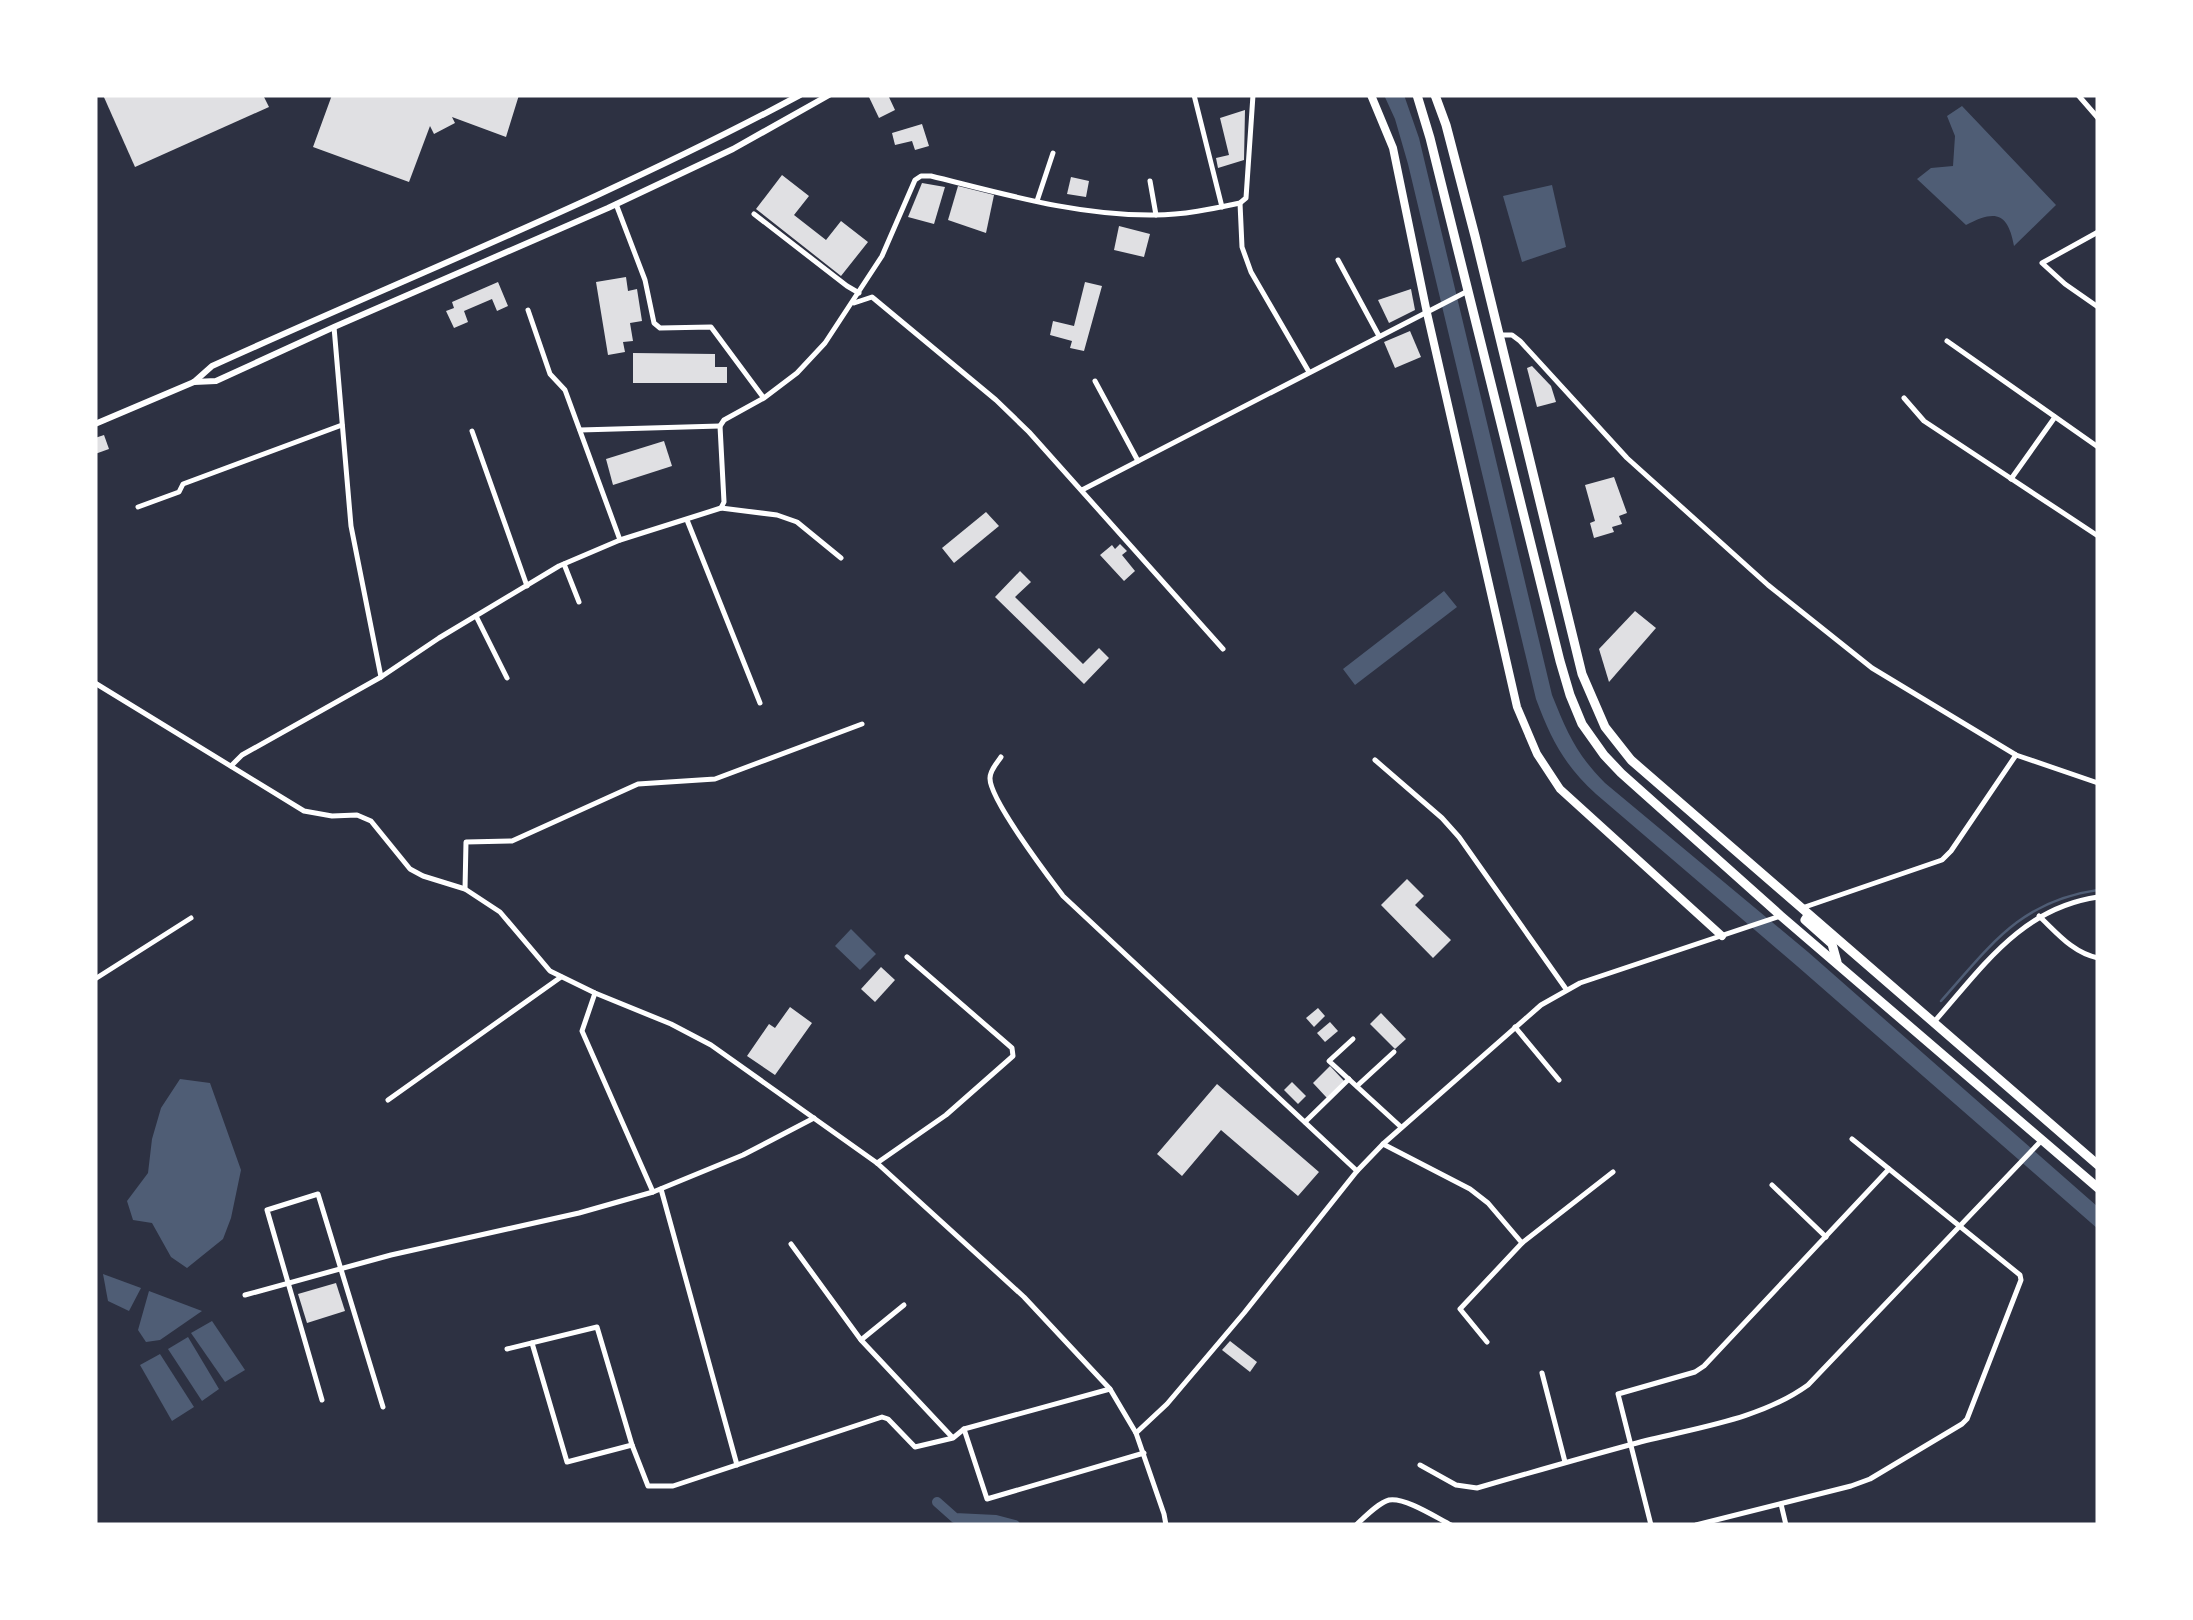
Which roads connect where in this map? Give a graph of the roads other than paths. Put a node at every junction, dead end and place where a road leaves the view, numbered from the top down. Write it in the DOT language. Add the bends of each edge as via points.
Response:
graph roads {
  1 [pos="800,95"];
  2 [pos="829,95"];
  3 [pos="1194,95"];
  4 [pos="1253,95"];
  5 [pos="1371,95"];
  6 [pos="1417,95"];
  7 [pos="1435,95"];
  8 [pos="2078,95"];
  9 [pos="2098,118"];
  10 [pos="1053,152"];
  11 [pos="1150,181"];
  12 [pos="621,185"];
  13 [pos="610,190"];
  14 [pos="628,199"];
  15 [pos="1037,201"];
  16 [pos="1240,202"];
  17 [pos="616,204"];
  18 [pos="1222,206"];
  19 [pos="754,214"];
  20 [pos="1156,215"];
  21 [pos="2098,232"];
  22 [pos="1338,260"];
  23 [pos="381,290"];
  24 [pos="1468,291"];
  25 [pos="860,293"];
  26 [pos="388,304"];
  27 [pos="851,304"];
  28 [pos="2098,307"];
  29 [pos="528,310"];
  30 [pos="1427,313"];
  31 [pos="334,326"];
  32 [pos="1499,335"];
  33 [pos="1380,337"];
  34 [pos="1480,340"];
  35 [pos="1946,341"];
  36 [pos="1310,373"];
  37 [pos="1095,381"];
  38 [pos="194,382"];
  39 [pos="764,398"];
  40 [pos="1904,398"];
  41 [pos="2055,417"];
  42 [pos="95,424"];
  43 [pos="342,425"];
  44 [pos="720,426"];
  45 [pos="580,430"];
  46 [pos="472,431"];
  47 [pos="2098,447"];
  48 [pos="1138,461"];
  49 [pos="2010,478"];
  50 [pos="1082,490"];
  51 [pos="138,507"];
  52 [pos="721,508"];
  53 [pos="686,519"];
  54 [pos="2098,536"];
  55 [pos="620,540"];
  56 [pos="841,558"];
  57 [pos="564,564"];
  58 [pos="527,586"];
  59 [pos="580,602"];
  60 [pos="476,616"];
  61 [pos="1222,648"];
  62 [pos="381,677"];
  63 [pos="508,678"];
  64 [pos="95,684"];
  65 [pos="760,703"];
  66 [pos="862,724"];
  67 [pos="2016,755"];
  68 [pos="1001,757"];
  69 [pos="1375,760"];
  70 [pos="231,766"];
  71 [pos="2098,782"];
  72 [pos="1772,884"];
  73 [pos="465,889"];
  74 [pos="1759,896"];
  75 [pos="2098,897"];
  76 [pos="1801,908"];
  77 [pos="1781,916"];
  78 [pos="2039,916"];
  79 [pos="191,918"];
  80 [pos="1813,918"];
  81 [pos="1726,935"];
  82 [pos="907,957"];
  83 [pos="2098,958"];
  84 [pos="1838,965"];
  85 [pos="561,977"];
  86 [pos="95,979"];
  87 [pos="1566,989"];
  88 [pos="595,993"];
  89 [pos="1934,1022"];
  90 [pos="1515,1027"];
  91 [pos="1353,1039"];
  92 [pos="1394,1052"];
  93 [pos="1349,1080"];
  94 [pos="1559,1080"];
  95 [pos="1356,1086"];
  96 [pos="388,1100"];
  97 [pos="814,1118"];
  98 [pos="1305,1122"];
  99 [pos="1401,1127"];
  100 [pos="1852,1139"];
  101 [pos="2042,1140"];
  102 [pos="1383,1144"];
  103 [pos="878,1164"];
  104 [pos="2098,1165"];
  105 [pos="1889,1169"];
  106 [pos="1357,1171"];
  107 [pos="1612,1172"];
  108 [pos="1772,1185"];
  109 [pos="2098,1188"];
  110 [pos="657,1191"];
  111 [pos="1962,1226"];
  112 [pos="1826,1237"];
  113 [pos="1522,1243"];
  114 [pos="790,1244"];
  115 [pos="341,1268"];
  116 [pos="287,1284"];
  117 [pos="245,1295"];
  118 [pos="904,1305"];
  119 [pos="861,1340"];
  120 [pos="1487,1342"];
  121 [pos="532,1343"];
  122 [pos="507,1349"];
  123 [pos="1542,1373"];
  124 [pos="1110,1389"];
  125 [pos="322,1400"];
  126 [pos="383,1408"];
  127 [pos="964,1429"];
  128 [pos="1136,1433"];
  129 [pos="953,1438"];
  130 [pos="1631,1444"];
  131 [pos="632,1445"];
  132 [pos="1144,1453"];
  133 [pos="1565,1463"];
  134 [pos="1420,1464"];
  135 [pos="737,1465"];
  136 [pos="1780,1504"];
  137 [pos="1166,1525"];
  138 [pos="1356,1525"];
  139 [pos="1451,1525"];
  140 [pos="1651,1525"];
  141 [pos="1696,1525"];
  142 [pos="1786,1525"];
  1 -- 12 [label="street"];
  2 -- 14 [label="street"];
  3 -- 18 [label="street"];
  4 -- 16 [label="street" via="1246,198"];
  5 -- 30 [label="main road" via="1393,148"];
  6 -- 24 [label="main road"];
  7 -- 32 [label="main road"];
  8 -- 9 [label="street"];
  10 -- 15 [label="street"];
  11 -- 20 [label="street"];
  12 -- 13 [label="street"];
  12 -- 14 [label="street"];
  13 -- 17 [label="street"];
  13 -- 23 [label="street"];
  14 -- 17 [label="street"];
  15 -- 20 [label="street"];
  15 -- 25 [label="street" via="920,176"];
  16 -- 18 [label="street"];
  16 -- 36 [label="street" via="1242,247 1251,272"];
  17 -- 26 [label="street"];
  17 -- 39 [label="street" via="654,323 711,327"];
  18 -- 20 [label="street"];
  19 -- 25 [label="street"];
  21 -- 28 [label="street" via="2042,263"];
  22 -- 33 [label="street"];
  23 -- 26 [label="street"];
  23 -- 38 [label="street" via="212,366"];
  24 -- 30 [label="street"];
  24 -- 34 [label="main road"];
  25 -- 27 [label="street"];
  26 -- 31 [label="street"];
  27 -- 39 [label="street" via="810,361"];
  27 -- 50 [label="street" via="872,297 996,400"];
  29 -- 45 [label="street" via="550,374 566,390"];
  30 -- 33 [label="street"];
  30 -- 81 [label="main road" via="1529,738 1573,803"];
  31 -- 38 [label="street" via="216,381"];
  31 -- 43 [label="street"];
  32 -- 34 [label="main road"];
  32 -- 67 [label="street" via="1520,341 1628,458 1768,586 1872,668"];
  32 -- 72 [label="main road" via="1594,706 1631,760"];
  33 -- 36 [label="street"];
  34 -- 74 [label="main road" via="1582,724 1620,773"];
  35 -- 41 [label="street"];
  36 -- 48 [label="street"];
  37 -- 48 [label="street"];
  38 -- 42 [label="street"];
  39 -- 44 [label="street"];
  40 -- 49 [label="street" via="1924,421"];
  41 -- 47 [label="street"];
  41 -- 49 [label="street"];
  43 -- 51 [label="street"];
  43 -- 62 [label="street" via="351,526"];
  44 -- 45 [label="street"];
  44 -- 52 [label="street"];
  45 -- 55 [label="street"];
  46 -- 58 [label="street"];
  48 -- 50 [label="street"];
  49 -- 54 [label="street"];
  50 -- 61 [label="street"];
  52 -- 53 [label="street"];
  52 -- 56 [label="street" via="797,522"];
  53 -- 55 [label="street"];
  53 -- 65 [label="street"];
  55 -- 57 [label="street"];
  57 -- 58 [label="street"];
  57 -- 59 [label="street"];
  58 -- 60 [label="street"];
  60 -- 62 [label="street"];
  60 -- 63 [label="street"];
  62 -- 70 [label="street"];
  64 -- 70 [label="street"];
  66 -- 73 [label="street" via="714,779 638,784 512,841 466,842"];
  67 -- 71 [label="street"];
  67 -- 76 [label="street" via="1942,860"];
  68 -- 98 [label="street" via="991,785 1063,896"];
  69 -- 87 [label="street" via="1460,838"];
  70 -- 73 [label="street" via="304,811 372,822 410,869"];
  72 -- 74 [label="main road" via="1786,906"];
  72 -- 76 [label="main road"];
  73 -- 85 [label="street" via="500,912 539,961"];
  74 -- 77 [label="main road"];
  75 -- 78 [label="street"];
  76 -- 80 [label="main road"];
  77 -- 81 [label="street"];
  77 -- 84 [label="main road"];
  78 -- 83 [label="street" via="2069,946"];
  78 -- 89 [label="street" via="2002,945"];
  79 -- 86 [label="street"];
  80 -- 84 [label="main road" via="1804,920 1832,944"];
  80 -- 89 [label="main road"];
  81 -- 87 [label="street"];
  82 -- 103 [label="street" via="1012,1048 1013,1056"];
  84 -- 101 [label="main road"];
  85 -- 88 [label="street"];
  85 -- 96 [label="street"];
  87 -- 90 [label="street"];
  88 -- 97 [label="street" via="711,1045"];
  88 -- 110 [label="street" via="582,1031"];
  89 -- 104 [label="main road"];
  90 -- 94 [label="street"];
  90 -- 99 [label="street"];
  91 -- 93 [label="street" via="1329,1061"];
  92 -- 95 [label="street"];
  93 -- 95 [label="street"];
  93 -- 98 [label="street"];
  95 -- 99 [label="street"];
  97 -- 103 [label="street"];
  97 -- 110 [label="street"];
  98 -- 106 [label="street"];
  99 -- 102 [label="street"];
  100 -- 105 [label="street"];
  101 -- 109 [label="main road"];
  101 -- 111 [label="street"];
  102 -- 106 [label="street"];
  102 -- 113 [label="street" via="1470,1190"];
  103 -- 124 [label="street" via="1024,1297"];
  105 -- 111 [label="street"];
  105 -- 112 [label="street"];
  106 -- 128 [label="street" via="1244,1314"];
  107 -- 113 [label="street"];
  108 -- 112 [label="street"];
  110 -- 115 [label="street"];
  110 -- 135 [label="street"];
  111 -- 130 [label="street" via="1789,1398"];
  111 -- 136 [label="street" via="2021,1280 1967,1418 1870,1479"];
  112 -- 130 [label="street" via="1704,1366 1618,1394"];
  113 -- 120 [label="street" via="1460,1309"];
  114 -- 119 [label="street"];
  115 -- 116 [label="street"];
  115 -- 116 [label="street" via="318,1194 267,1210"];
  115 -- 126 [label="street"];
  116 -- 117 [label="street"];
  116 -- 125 [label="street"];
  118 -- 119 [label="street"];
  119 -- 129 [label="street"];
  121 -- 122 [label="street"];
  121 -- 131 [label="street" via="597,1327"];
  121 -- 131 [label="street" via="567,1462"];
  123 -- 133 [label="street"];
  124 -- 127 [label="street"];
  124 -- 128 [label="street"];
  127 -- 129 [label="street"];
  127 -- 132 [label="street" via="987,1499"];
  128 -- 132 [label="street"];
  129 -- 135 [label="street" via="915,1447 882,1416"];
  130 -- 133 [label="street"];
  130 -- 140 [label="street"];
  131 -- 135 [label="street" via="648,1486 673,1486"];
  132 -- 137 [label="street"];
  133 -- 134 [label="street" via="1477,1488 1456,1485"];
  136 -- 141 [label="street"];
  136 -- 142 [label="street"];
  138 -- 139 [label="street" via="1390,1500"];
}
